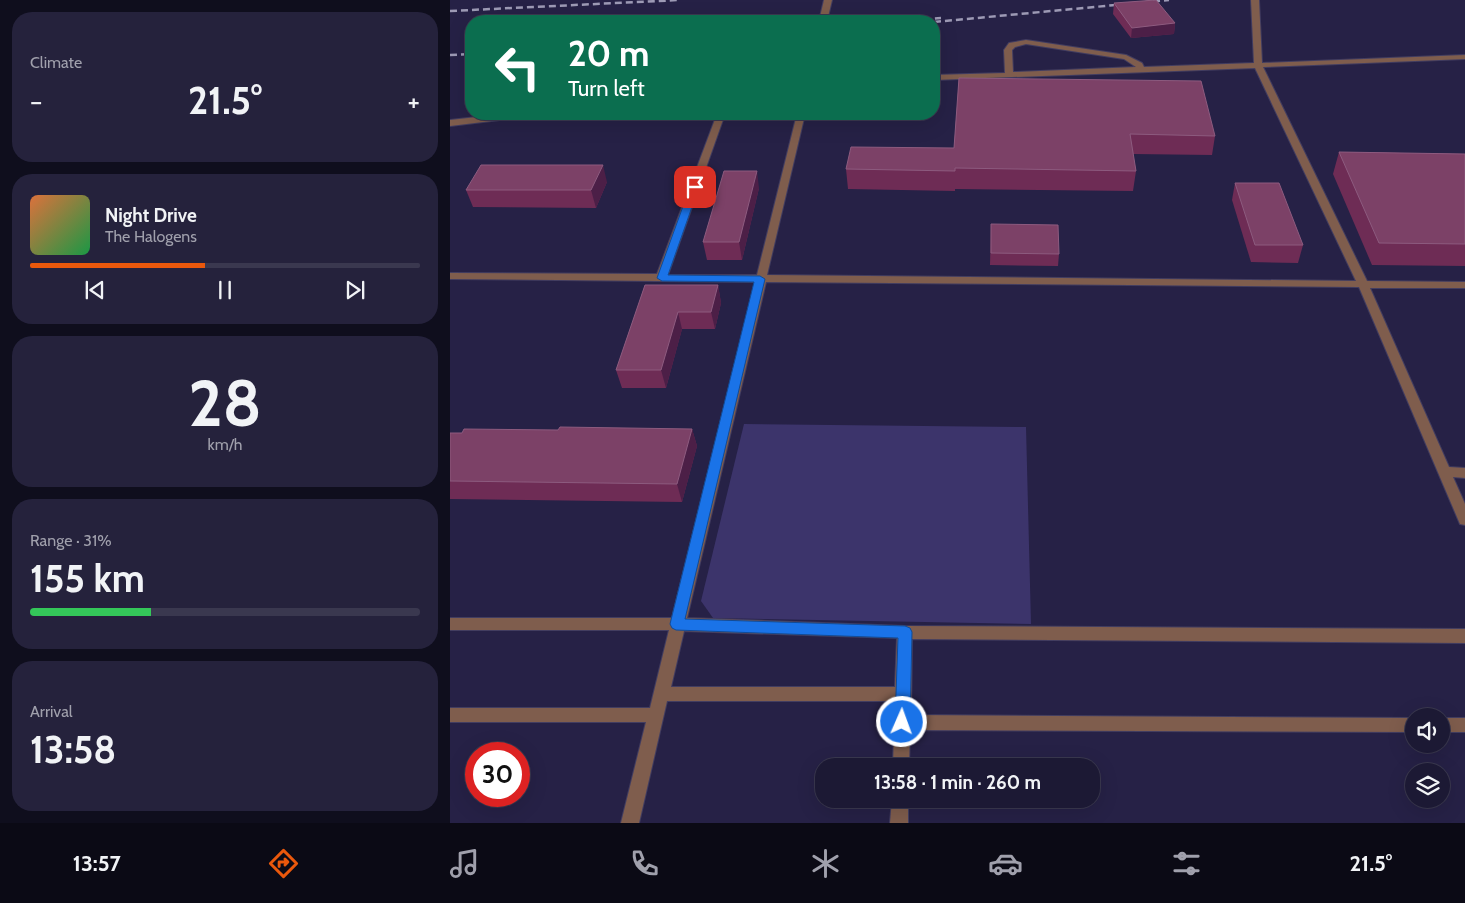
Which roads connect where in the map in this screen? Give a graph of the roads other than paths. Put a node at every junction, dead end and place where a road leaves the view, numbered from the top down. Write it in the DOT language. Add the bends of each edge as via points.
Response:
graph roads {
  1 [pos="828,0"];
  2 [pos="1255,0"];
  3 [pos="824,15"];
  4 [pos="1465,57"];
  5 [pos="1258,65"];
  6 [pos="1142,71"];
  7 [pos="1009,76"];
  8 [pos="940,78"];
  9 [pos="477,120"];
  10 [pos="719,120"];
  11 [pos="800,120"];
  12 [pos="453,123"];
  13 [pos="450,132"];
  14 [pos="450,276"];
  15 [pos="662,278"];
  16 [pos="760,279"];
  17 [pos="1362,284"];
  18 [pos="1465,285"];
  19 [pos="1443,472"];
  20 [pos="1465,473"];
  21 [pos="1465,520"];
  22 [pos="450,624"];
  23 [pos="676,624"];
  24 [pos="905,632"];
  25 [pos="1465,636"];
  26 [pos="660,694"];
  27 [pos="903,694"];
  28 [pos="450,714"];
  29 [pos="655,715"];
  30 [pos="902,722"];
  31 [pos="1405,725"];
  32 [pos="1450,725"];
  33 [pos="1465,725"];
  34 [pos="901,758"];
  35 [pos="900,808"];
  36 [pos="630,823"];
  37 [pos="899,823"];
  1 -- 3 [label="street"];
  2 -- 5 [label="street"];
  4 -- 5 [label="street"];
  5 -- 6 [label="street"];
  5 -- 17 [label="street"];
  6 -- 7 [label="street"];
  6 -- 7 [label="street" via="1139,65 1126,58 1026,42 1008,50"];
  7 -- 8 [label="street"];
  9 -- 12 [label="street"];
  10 -- 15 [label="street"];
  11 -- 16 [label="street"];
  12 -- 13 [label="street"];
  14 -- 15 [label="street"];
  15 -- 16 [label="street"];
  16 -- 17 [label="street"];
  16 -- 23 [label="street"];
  17 -- 18 [label="street"];
  17 -- 19 [label="street"];
  19 -- 20 [label="street"];
  19 -- 21 [label="street"];
  22 -- 23 [label="street"];
  23 -- 24 [label="street"];
  23 -- 26 [label="street"];
  24 -- 25 [label="street"];
  24 -- 27 [label="street"];
  26 -- 27 [label="street"];
  26 -- 29 [label="street"];
  27 -- 30 [label="street"];
  28 -- 29 [label="street"];
  29 -- 36 [label="street"];
  30 -- 31 [label="street"];
  30 -- 34 [label="street"];
  32 -- 33 [label="street"];
  35 -- 37 [label="street"];
}
